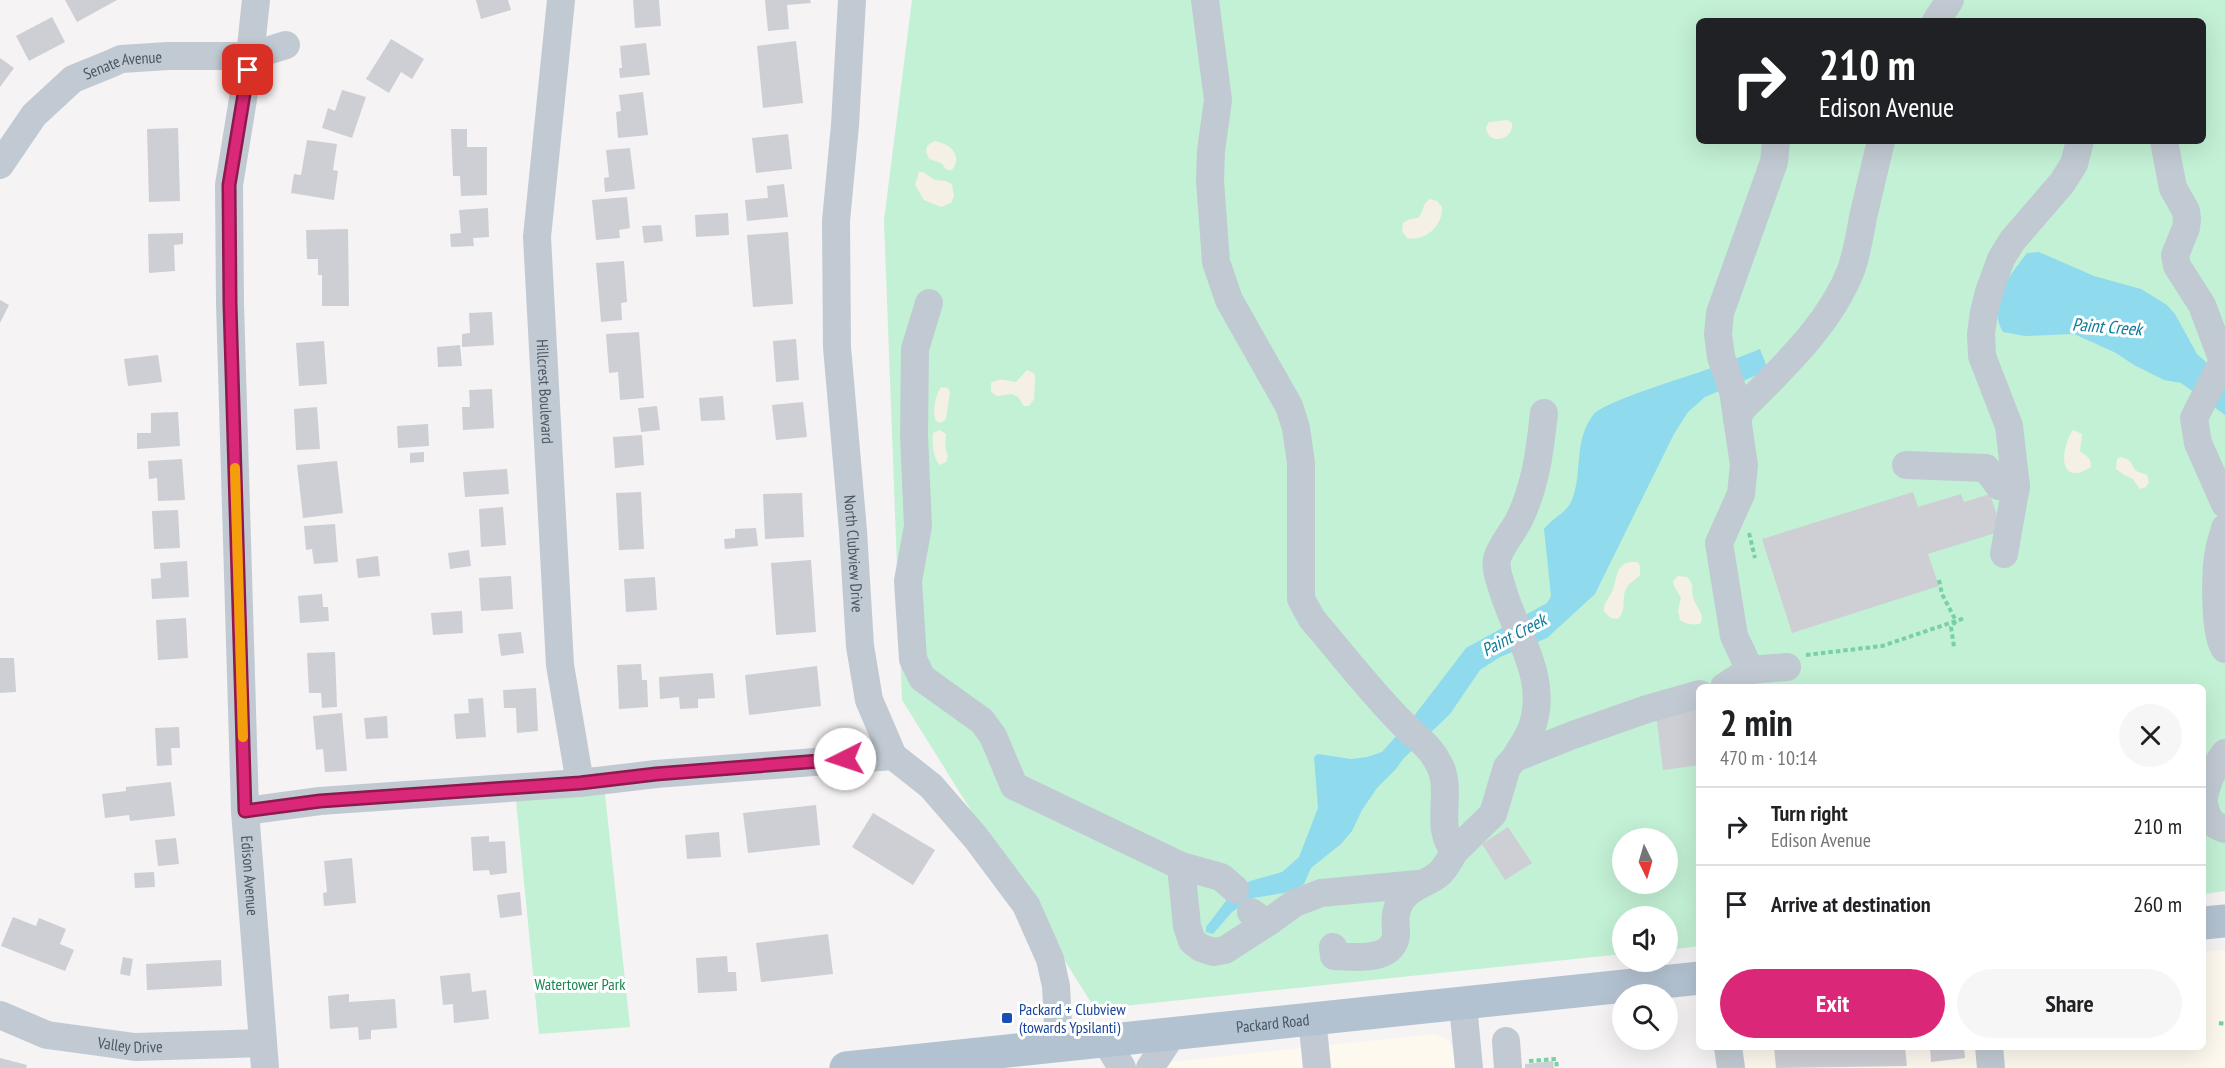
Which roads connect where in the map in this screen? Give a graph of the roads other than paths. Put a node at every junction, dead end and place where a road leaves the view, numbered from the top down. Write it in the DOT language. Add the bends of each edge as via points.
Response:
graph roads {
  1 [pos="256,0"];
  2 [pos="561,0"];
  3 [pos="852,0"];
  4 [pos="1205,0"];
  5 [pos="1950,0"];
  6 [pos="1938,18"];
  7 [pos="286,45"];
  8 [pos="250,56"];
  9 [pos="1776,144"];
  10 [pos="1880,144"];
  11 [pos="2079,144"];
  12 [pos="2165,144"];
  13 [pos="0,165"];
  14 [pos="929,303"];
  15 [pos="1544,413"];
  16 [pos="1737,419"];
  17 [pos="1906,465"];
  18 [pos="2009,493"];
  19 [pos="2225,504"];
  20 [pos="2225,528"];
  21 [pos="2004,554"];
  22 [pos="2225,649"];
  23 [pos="1794,661"];
  24 [pos="1750,670"];
  25 [pos="1729,684"];
  26 [pos="1696,695"];
  27 [pos="2225,753"];
  28 [pos="893,756"];
  29 [pos="1515,758"];
  30 [pos="580,783"];
  31 [pos="2206,790"];
  32 [pos="245,811"];
  33 [pos="2206,814"];
  34 [pos="2225,830"];
  35 [pos="1455,851"];
  36 [pos="1180,866"];
  37 [pos="1418,884"];
  38 [pos="1252,907"];
  39 [pos="2225,921"];
  40 [pos="2206,923"];
  41 [pos="1333,947"];
  42 [pos="1696,978"];
  43 [pos="1464,1005"];
  44 [pos="0,1015"];
  45 [pos="1312,1018"];
  46 [pos="1173,1033"];
  47 [pos="1059,1046"];
  48 [pos="1728,1050"];
  49 [pos="1989,1050"];
  50 [pos="1114,1054"];
  51 [pos="264,1055"];
  52 [pos="941,1063"];
  53 [pos="846,1068"];
  54 [pos="1150,1068"];
  55 [pos="1317,1068"];
  56 [pos="1469,1068"];
  57 [pos="1731,1068"];
  58 [pos="1991,1068"];
  1 -- 8 [label="street, Edison Avenue"];
  2 -- 30 [label="street, Hillcrest Boulevard" via="537,237 560,665"];
  3 -- 28 [label="street, North Clubview Drive" via="836,220 837,347 860,646 869,700"];
  4 -- 35 [label="street" via="1218,100 1210,180 1216,262 1229,300 1290,406 1296,428 1301,463 1301,598 1311,619 1439,764 1445,779 1444,831"];
  5 -- 6 [label="street"];
  7 -- 8 [label="street, Senate Avenue"];
  8 -- 13 [label="street, Senate Avenue" via="121,59 74,79 34,115"];
  8 -- 32 [label="street, Edison Avenue" via="229,185"];
  9 -- 16 [label="street" via="1774,162 1720,313 1721,357 1733,391"];
  10 -- 16 [label="street" via="1856,252 1841,291 1821,323"];
  11 -- 18 [label="street" via="2074,164 2062,183 2012,240 2001,259 1984,312 1982,356 2009,426"];
  12 -- 19 [label="street" via="2173,188 2187,219 2175,255 2177,266 2202,305 2223,361 2194,418 2198,443"];
  14 -- 36 [label="street" via="915,349 918,526 908,581 913,660 922,678 982,722 993,736 1014,786"];
  15 -- 29 [label="street" via="1536,475 1529,497 1497,559 1509,610 1534,670 1536,691 1530,732"];
  16 -- 24 [label="street" via="1744,465 1741,494 1719,543 1734,636"];
  17 -- 18 [label="street" via="1986,468"];
  18 -- 21 [label="street"];
  20 -- 22 [label="street" via="2218,552 2217,609 2218,636"];
  23 -- 24 [label="street"];
  24 -- 25 [label="street"];
  26 -- 29 [label="street" via="1636,712"];
  27 -- 31 [label="street" via="2211,772"];
  28 -- 30 [label="street"];
  28 -- 47 [label="street, North Clubview Drive" via="931,786 1026,905 1050,959 1056,986"];
  29 -- 35 [label="street" via="1507,767 1493,814"];
  30 -- 32 [label="street" via="320,801"];
  32 -- 51 [label="street, Edison Avenue"];
  33 -- 34 [label="street" via="2207,819"];
  35 -- 37 [label="street" via="1441,873"];
  36 -- 38 [label="street" via="1221,877"];
  36 -- 38 [label="street" via="1187,926 1192,940 1201,948 1225,950"];
  37 -- 38 [label="street" via="1321,893 1295,903"];
  37 -- 41 [label="street" via="1402,899 1396,912 1395,941 1390,949 1383,954 1356,957 1334,956"];
  39 -- 40 [label="main road"];
  42 -- 43 [label="main road, Packard Road"];
  43 -- 45 [label="main road, Packard Road"];
  43 -- 56 [label="street"];
  44 -- 51 [label="street, Valley Drive" via="47,1035 135,1047"];
  45 -- 46 [label="main road, Packard Road"];
  45 -- 55 [label="street"];
  46 -- 50 [label="main road, Packard Road"];
  46 -- 54 [label="street"];
  47 -- 50 [label="main road, Packard Road"];
  47 -- 52 [label="main road, Packard Road"];
  48 -- 57 [label="street"];
  49 -- 58 [label="street"];
  52 -- 53 [label="main road, Packard Road"];
}
